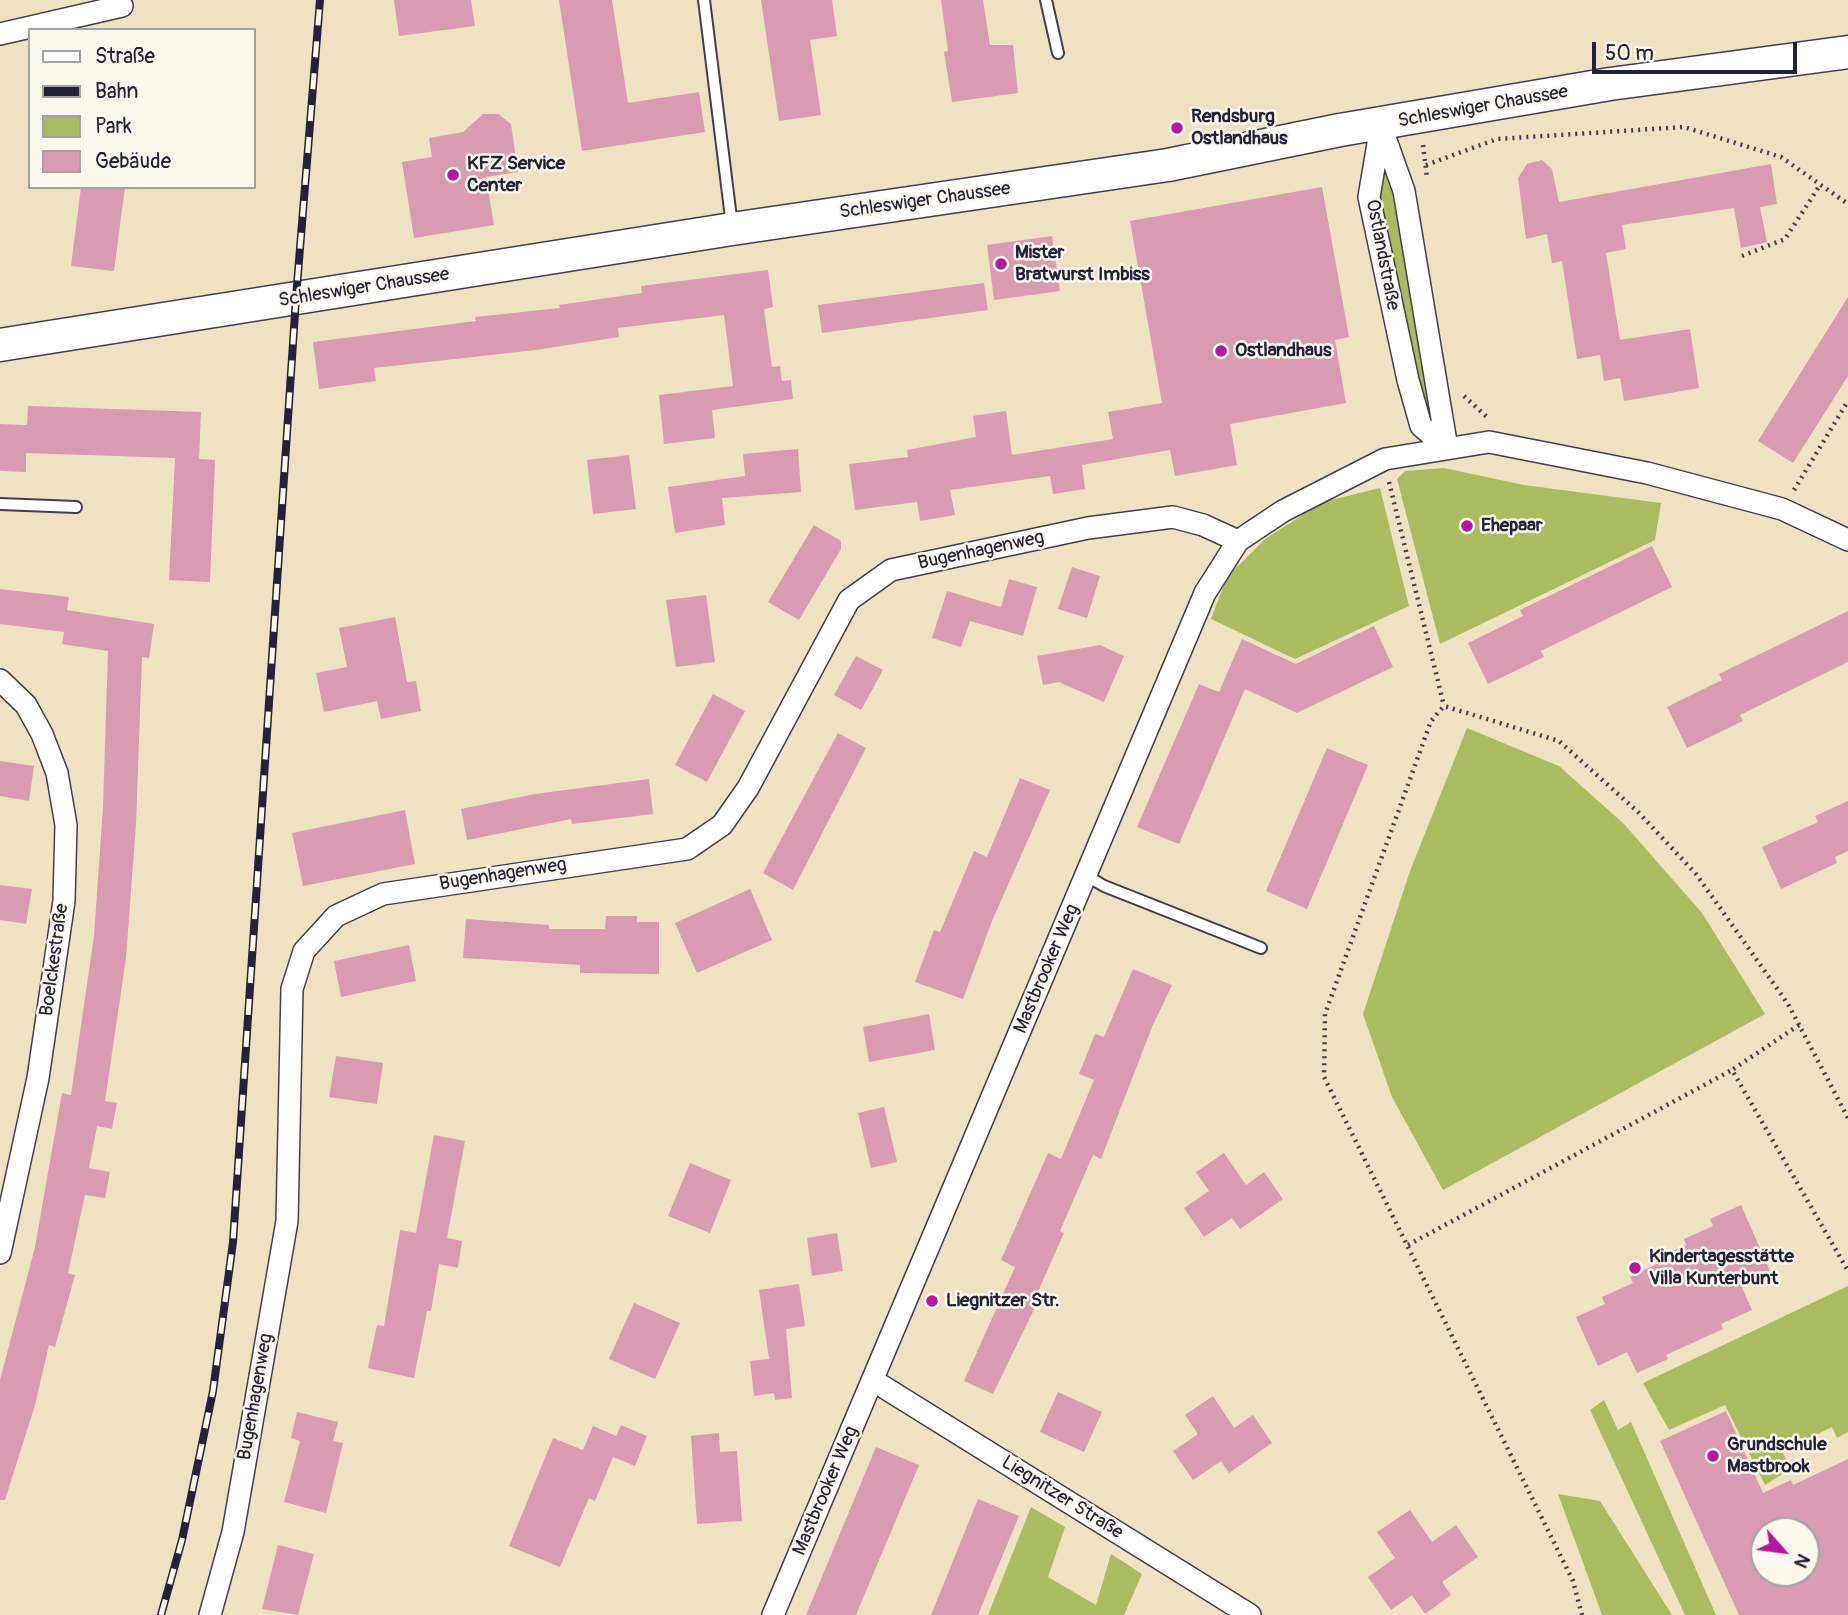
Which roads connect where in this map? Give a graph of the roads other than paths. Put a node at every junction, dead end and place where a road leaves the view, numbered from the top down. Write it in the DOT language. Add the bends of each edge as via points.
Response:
graph roads {
  1 [pos="704,0"];
  2 [pos="1046,0"];
  3 [pos="122,6"];
  4 [pos="0,34"];
  5 [pos="1848,52"];
  6 [pos="1058,53"];
  7 [pos="1381,126"];
  8 [pos="732,229"];
  9 [pos="0,345"];
  10 [pos="1447,449"];
  11 [pos="0,504"];
  12 [pos="76,507"];
  13 [pos="1848,540"];
  14 [pos="1238,541"];
  15 [pos="0,680"];
  16 [pos="1087,876"];
  17 [pos="1261,948"];
  18 [pos="0,1253"];
  19 [pos="874,1381"];
  20 [pos="211,1615"];
  21 [pos="773,1615"];
  22 [pos="1250,1615"];
  1 -- 8 [label="lane"];
  2 -- 6 [label="lane"];
  3 -- 4 [label="street"];
  5 -- 7 [label="main road, Schleswiger Chaussee" via="1610,84"];
  7 -- 8 [label="main road, Schleswiger Chaussee" via="1168,165"];
  7 -- 10 [label="street, Ostlandstraße" via="1404,191"];
  7 -- 10 [label="street, Ostlandstraße" via="1369,197 1421,426"];
  8 -- 9 [label="main road, Schleswiger Chaussee"];
  10 -- 13 [label="street" via="1489,442 1647,473 1782,509"];
  10 -- 14 [label="street, Mastbrooker Weg" via="1385,459 1283,511"];
  11 -- 12 [label="lane"];
  14 -- 16 [label="street, Mastbrooker Weg" via="1205,593"];
  14 -- 20 [label="street, Bugenhagenweg" via="1173,517 1088,528 891,570 849,600 748,788 722,825 687,849 383,894 336,916 304,951 292,989 286,1221 233,1532"];
  15 -- 18 [label="street, Boelckestraße" via="26,705 42,734 57,773 66,825 64,901 38,1078"];
  16 -- 17 [label="lane"];
  16 -- 19 [label="street, Mastbrooker Weg"];
  19 -- 21 [label="street, Mastbrooker Weg"];
  19 -- 22 [label="street, Liegnitzer Straße"];
}
